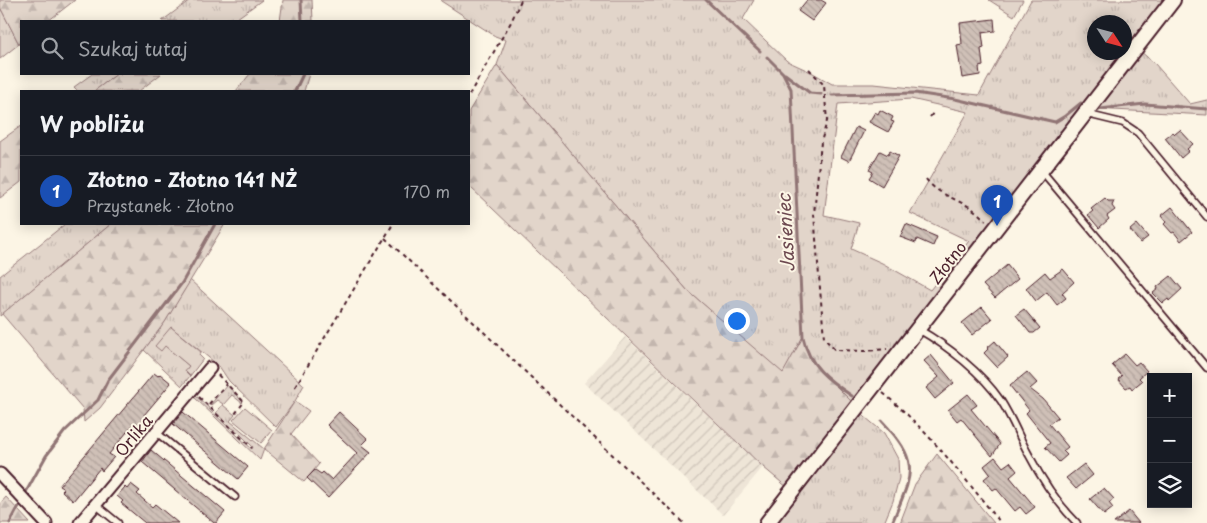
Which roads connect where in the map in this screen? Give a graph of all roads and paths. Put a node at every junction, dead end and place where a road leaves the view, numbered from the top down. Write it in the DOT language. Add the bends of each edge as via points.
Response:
graph roads {
  1 [pos="521,0"];
  2 [pos="1173,0"];
  3 [pos="809,69"];
  4 [pos="470,92"];
  5 [pos="934,112"];
  6 [pos="1084,114"];
  7 [pos="930,118"];
  8 [pos="1040,170"];
  9 [pos="926,179"];
  10 [pos="1207,217"];
  11 [pos="392,225"];
  12 [pos="995,229"];
  13 [pos="385,238"];
  14 [pos="918,328"];
  15 [pos="902,350"];
  16 [pos="210,368"];
  17 [pos="1207,368"];
  18 [pos="227,383"];
  19 [pos="874,385"];
  20 [pos="294,387"];
  21 [pos="191,390"];
  22 [pos="208,405"];
  23 [pos="235,414"];
  24 [pos="156,432"];
  25 [pos="252,448"];
  26 [pos="0,474"];
  27 [pos="235,497"];
  28 [pos="96,505"];
  29 [pos="46,523"];
  30 [pos="80,523"];
  31 [pos="118,523"];
  32 [pos="684,523"];
  33 [pos="768,523"];
  34 [pos="1001,523"];
  35 [pos="1077,523"];
  1 -- 4 [label="path" via="512,22"];
  2 -- 6 [label="street, Złotno"];
  3 -- 15 [label="path" via="824,85 827,121 821,142 814,214 824,338 835,350"];
  5 -- 7 [label="path"];
  6 -- 8 [label="street, Złotno"];
  6 -- 10 [label="lane" via="1123,123 1138,133"];
  8 -- 12 [label="street, Złotno"];
  8 -- 17 [label="lane"];
  9 -- 12 [label="path" via="942,193 974,210"];
  11 -- 13 [label="path"];
  12 -- 14 [label="street, Złotno"];
  13 -- 20 [label="path"];
  13 -- 32 [label="path"];
  14 -- 15 [label="street, Złotno"];
  14 -- 35 [label="lane" via="985,381 1001,401 1052,495"];
  15 -- 19 [label="street, Złotno"];
  16 -- 18 [label="path"];
  16 -- 21 [label="street, Orlika"];
  18 -- 22 [label="path"];
  18 -- 23 [label="path" via="244,402"];
  19 -- 33 [label="street, Złotno"];
  19 -- 34 [label="path" via="935,444"];
  21 -- 22 [label="path"];
  21 -- 24 [label="street, Orlika"];
  22 -- 25 [label="path"];
  24 -- 27 [label="lane"];
  24 -- 28 [label="street, Orlika"];
  26 -- 29 [label="street"];
  28 -- 30 [label="street, Orlika"];
  28 -- 31 [label="lane"];
}
